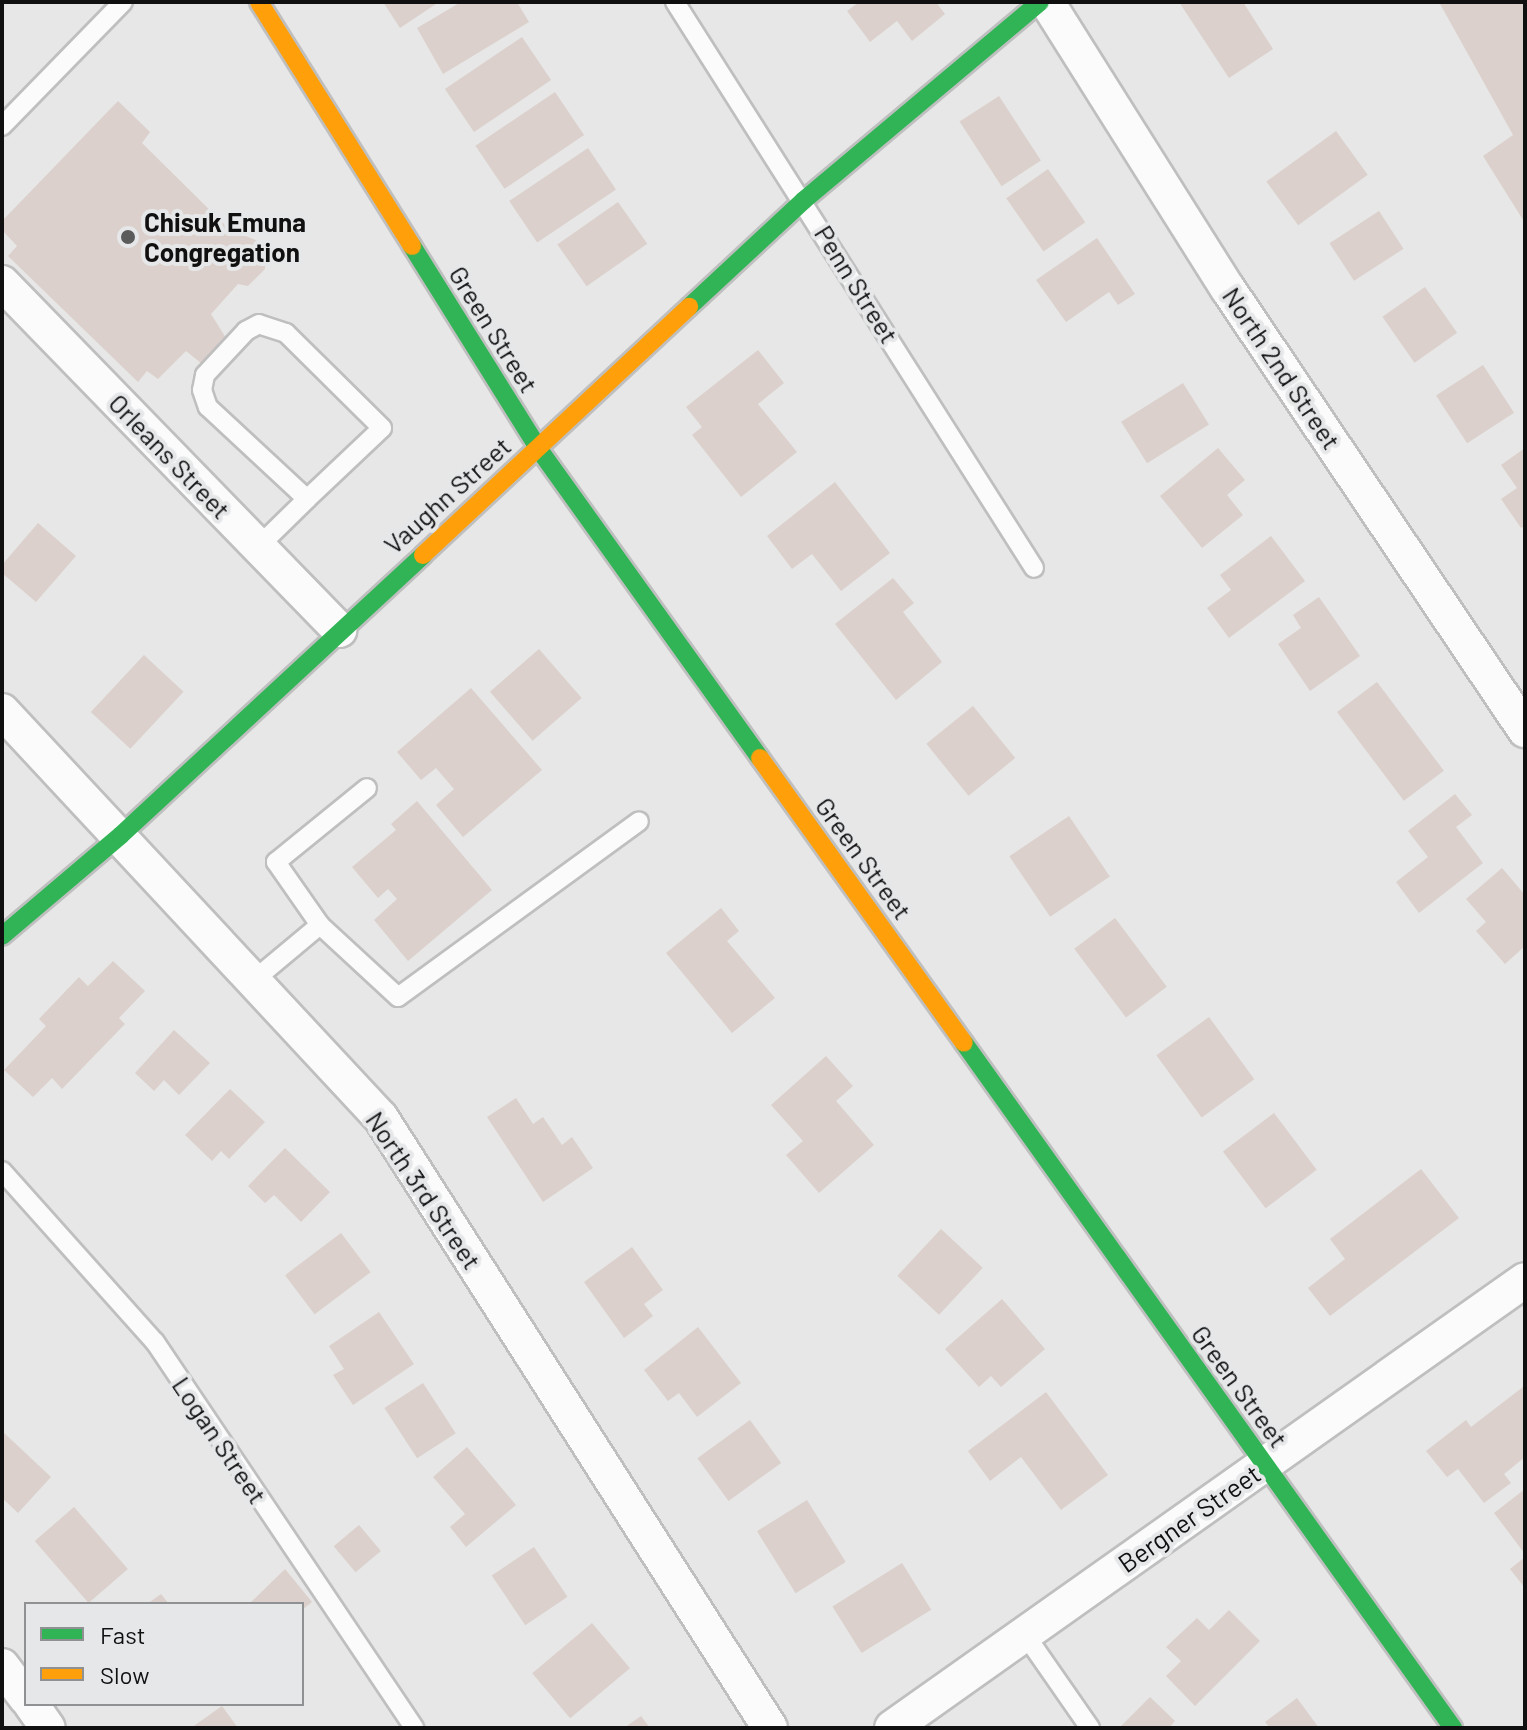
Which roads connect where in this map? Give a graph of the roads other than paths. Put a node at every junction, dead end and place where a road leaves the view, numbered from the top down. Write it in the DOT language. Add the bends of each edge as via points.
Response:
graph roads {
  1 [pos="123,2"];
  2 [pos="259,2"];
  3 [pos="675,2"];
  4 [pos="1040,2"];
  5 [pos="1047,2"];
  6 [pos="2,126"];
  7 [pos="804,200"];
  8 [pos="2,283"];
  9 [pos="538,448"];
  10 [pos="307,499"];
  11 [pos="258,547"];
  12 [pos="1034,568"];
  13 [pos="339,630"];
  14 [pos="2,711"];
  15 [pos="1525,730"];
  16 [pos="367,788"];
  17 [pos="639,821"];
  18 [pos="121,835"];
  19 [pos="320,925"];
  20 [pos="2,936"];
  21 [pos="254,980"];
  22 [pos="2,1171"];
  23 [pos="1525,1280"];
  24 [pos="1265,1465"];
  25 [pos="1024,1633"];
  26 [pos="2,1666"];
  27 [pos="24,1700"];
  28 [pos="414,1728"];
  29 [pos="770,1728"];
  30 [pos="892,1728"];
  31 [pos="1090,1728"];
  32 [pos="1453,1728"];
  1 -- 6 [label="lane"];
  2 -- 9 [label="street, Green Street"];
  3 -- 7 [label="lane, Penn Street"];
  4 -- 7 [label="street, Vaughn Street"];
  5 -- 15 [label="street, North 2nd Street" via="1228,289"];
  7 -- 9 [label="street, Vaughn Street"];
  7 -- 12 [label="lane, Penn Street"];
  8 -- 11 [label="street, Orleans Street"];
  9 -- 13 [label="street, Vaughn Street"];
  9 -- 24 [label="street, Green Street"];
  10 -- 10 [label="lane" via="382,428 286,333 259,324 205,375 202,390 208,407"];
  10 -- 11 [label="lane"];
  11 -- 13 [label="street, Orleans Street"];
  13 -- 18 [label="street, Vaughn Street"];
  14 -- 18 [label="street, North 3rd Street"];
  16 -- 19 [label="lane" via="276,862"];
  17 -- 19 [label="lane" via="398,997"];
  18 -- 20 [label="street, Vaughn Street"];
  18 -- 21 [label="street, North 3rd Street"];
  19 -- 21 [label="lane"];
  21 -- 29 [label="street, North 3rd Street" via="381,1118"];
  22 -- 28 [label="lane, Logan Street" via="155,1342"];
  23 -- 24 [label="street, Bergner Street"];
  24 -- 25 [label="street, Bergner Street"];
  24 -- 32 [label="street, Green Street"];
  25 -- 30 [label="street, Bergner Street"];
  25 -- 31 [label="lane"];
  26 -- 27 [label="street"];
}
